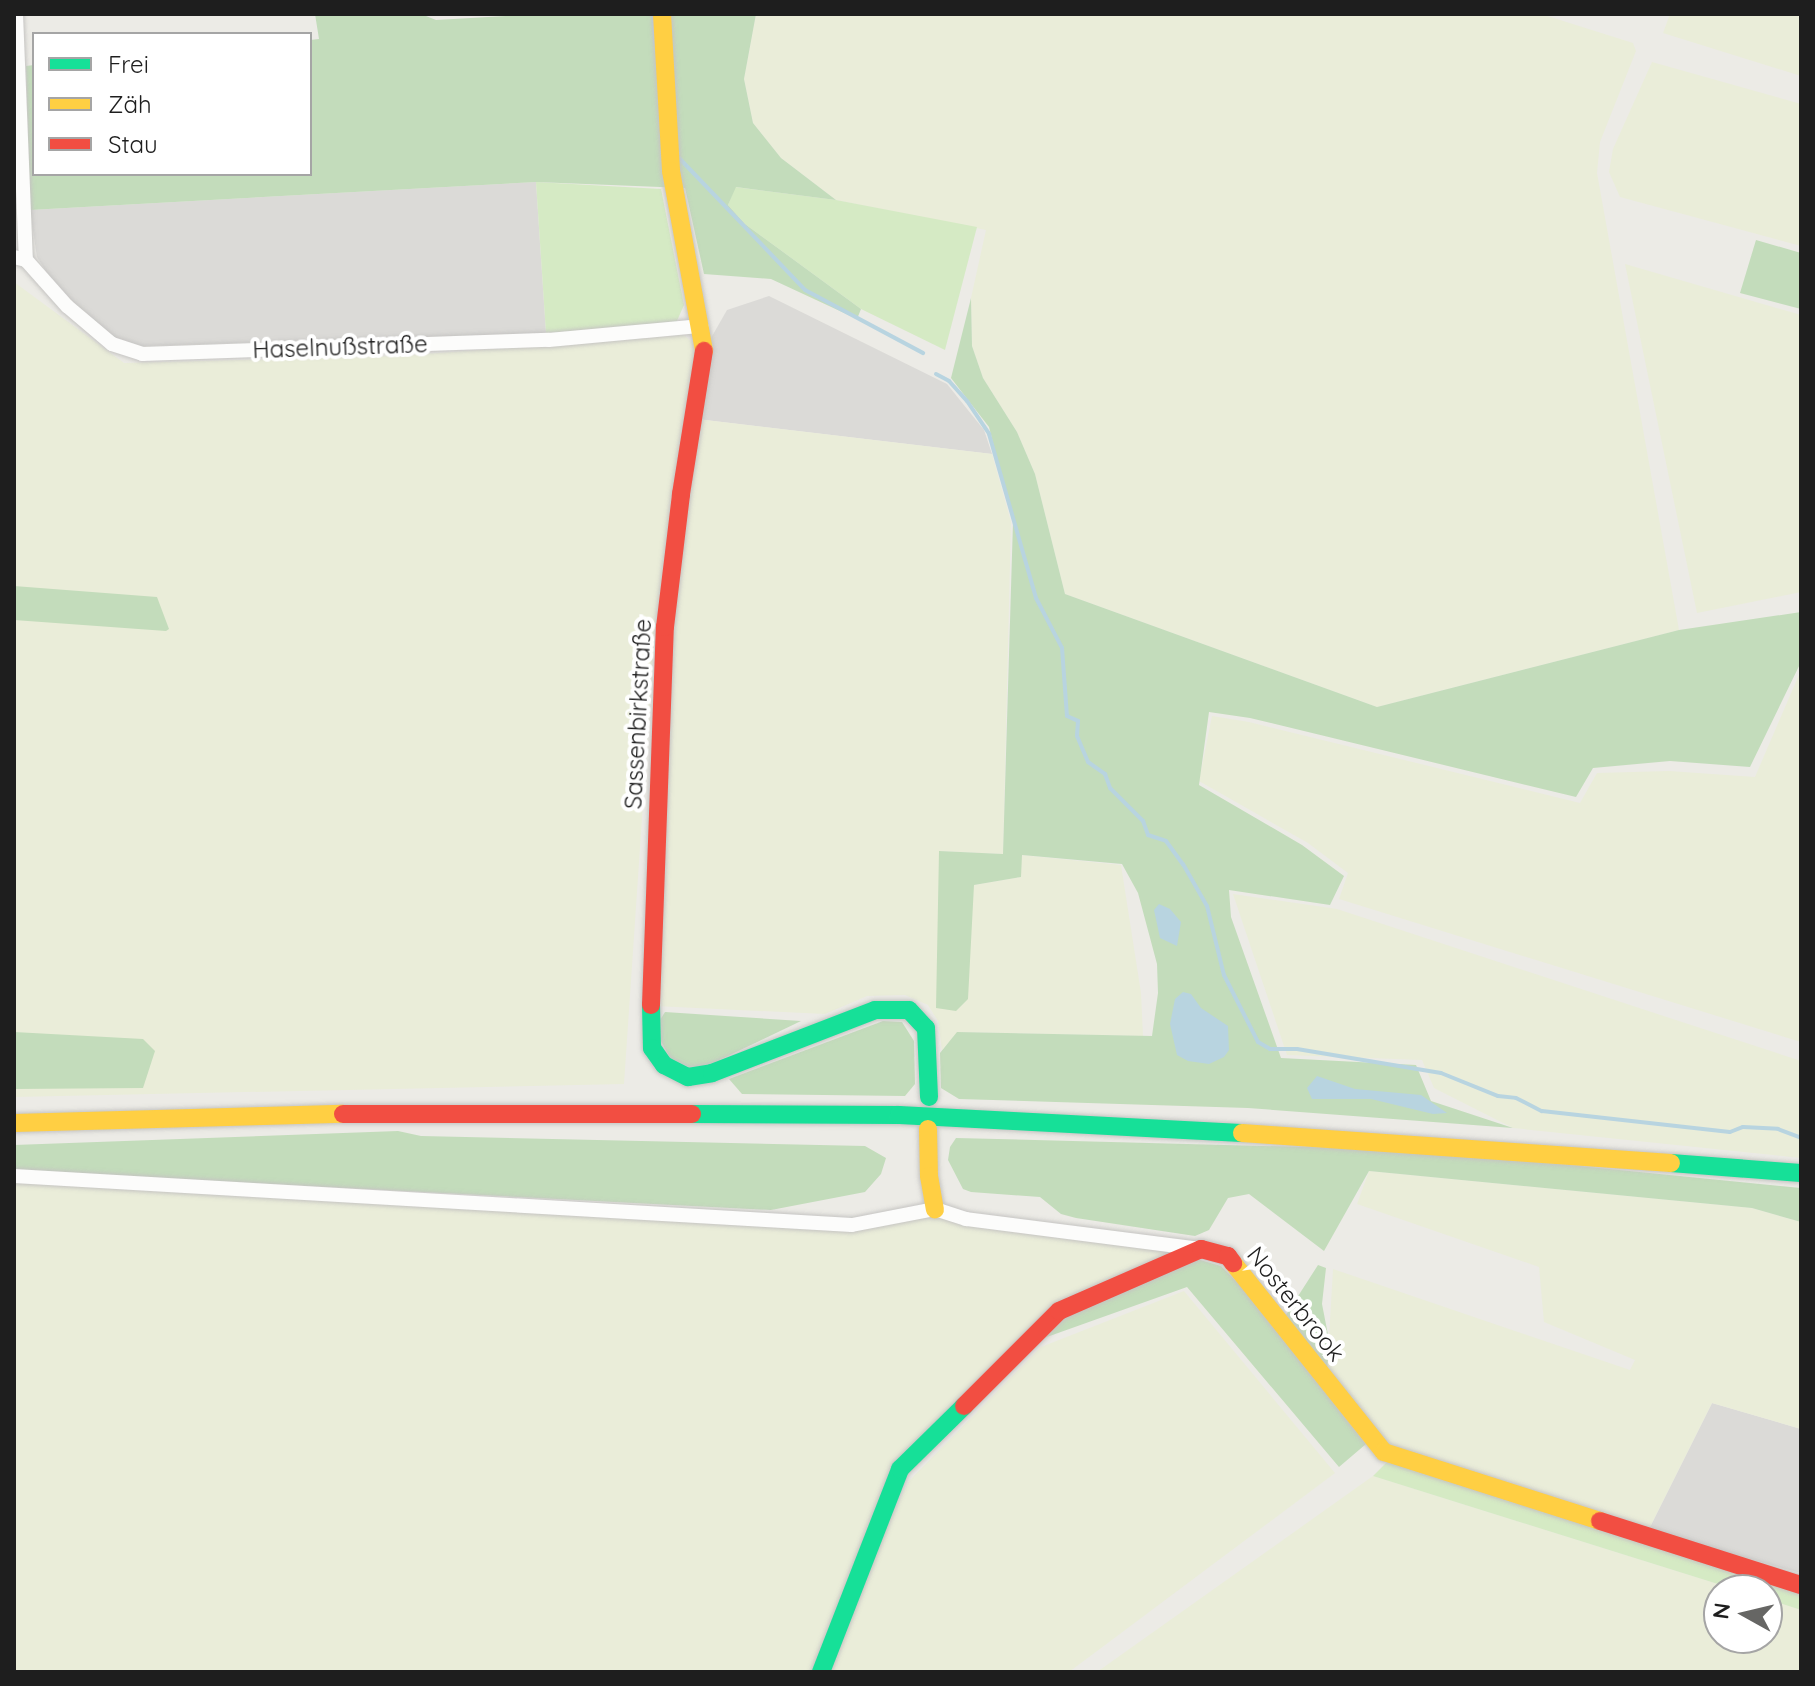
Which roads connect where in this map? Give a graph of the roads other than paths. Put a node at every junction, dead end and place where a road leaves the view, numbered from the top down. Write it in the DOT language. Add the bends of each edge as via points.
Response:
graph roads {
  1 [pos="16,14"];
  2 [pos="662,14"];
  3 [pos="20,258"];
  4 [pos="701,326"];
  5 [pos="929,1097"];
  6 [pos="14,1123"];
  7 [pos="928,1129"];
  8 [pos="1801,1173"];
  9 [pos="14,1176"];
  10 [pos="935,1209"];
  11 [pos="1201,1249"];
  12 [pos="1801,1585"];
  13 [pos="821,1672"];
  1 -- 3 [label="street"];
  2 -- 4 [label="main road, Sassenbirkstraße" via="671,171"];
  3 -- 4 [label="street, Haselnußstraße" via="112,344 142,354 549,340"];
  4 -- 5 [label="main road, Sassenbirkstraße" via="705,347 665,627 650,974 652,1048 664,1065 688,1077 875,1010 909,1010 926,1028"];
  6 -- 8 [label="main road" via="427,1112 899,1115 1384,1140"];
  7 -- 10 [label="main road"];
  9 -- 10 [label="street" via="852,1225"];
  10 -- 11 [label="street" via="966,1219"];
  11 -- 12 [label="main road, Nosterbrook" via="1228,1256 1384,1452"];
  11 -- 13 [label="main road" via="1059,1311 900,1469"];
}
